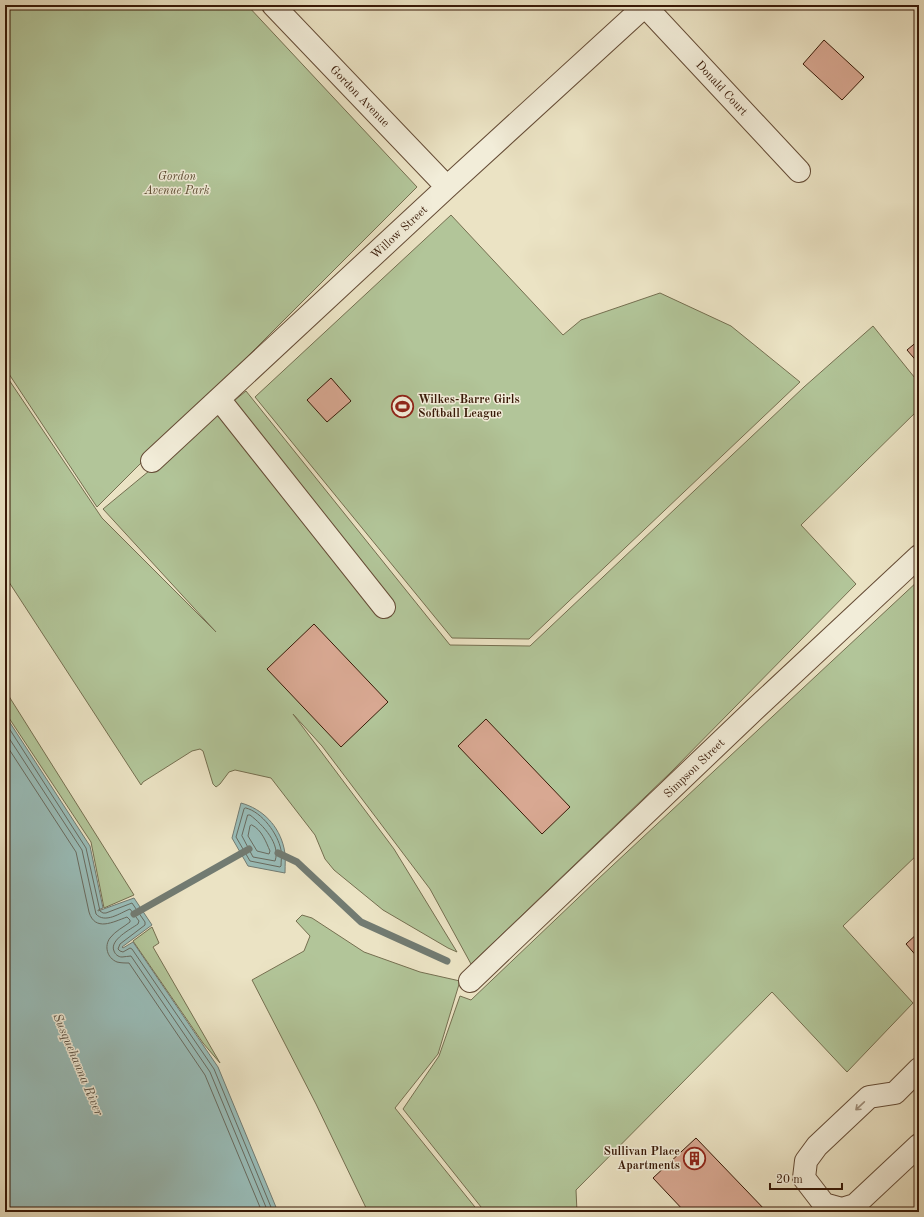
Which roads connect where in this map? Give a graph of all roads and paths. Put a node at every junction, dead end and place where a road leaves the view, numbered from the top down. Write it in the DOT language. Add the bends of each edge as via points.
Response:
graph roads {
  1 [pos="273,5"];
  2 [pos="646,5"];
  3 [pos="799,171"];
  4 [pos="447,187"];
  5 [pos="219,399"];
  6 [pos="152,460"];
  7 [pos="919,556"];
  8 [pos="384,607"];
  9 [pos="470,981"];
  10 [pos="919,1069"];
  11 [pos="919,1145"];
  1 -- 4 [label="street, Gordon Avenue"];
  2 -- 3 [label="street, Donald Court"];
  2 -- 4 [label="street, Willow Street"];
  4 -- 5 [label="street, Willow Street"];
  5 -- 6 [label="street, Willow Street"];
  5 -- 8 [label="street"];
  7 -- 9 [label="street, Simpson Street"];
  10 -- 11 [label="street, one-way" via="895,1093 870,1097 817,1146 806,1161 804,1178 824,1204 842,1208 855,1205"];
}
